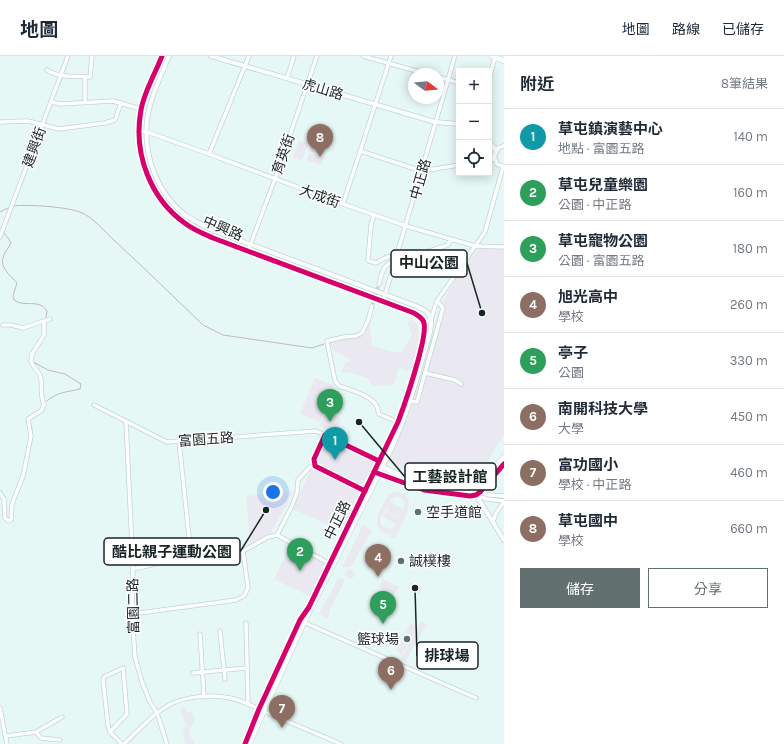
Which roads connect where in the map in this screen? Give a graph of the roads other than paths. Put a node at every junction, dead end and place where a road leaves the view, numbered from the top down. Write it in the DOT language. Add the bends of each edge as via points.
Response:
graph roads {
  1 [pos="68,56"];
  2 [pos="92,56"];
  3 [pos="162,56"];
  4 [pos="169,56"];
  5 [pos="211,56"];
  6 [pos="249,56"];
  7 [pos="294,56"];
  8 [pos="317,56"];
  9 [pos="363,56"];
  10 [pos="391,56"];
  11 [pos="455,56"];
  12 [pos="494,57"];
  13 [pos="504,61"];
  14 [pos="389,63"];
  15 [pos="245,66"];
  16 [pos="408,68"];
  17 [pos="492,68"];
  18 [pos="47,70"];
  19 [pos="60,75"];
  20 [pos="85,77"];
  21 [pos="287,78"];
  22 [pos="444,79"];
  23 [pos="448,80"];
  24 [pos="456,82"];
  25 [pos="307,84"];
  26 [pos="51,102"];
  27 [pos="85,102"];
  28 [pos="121,104"];
  29 [pos="375,104"];
  30 [pos="141,109"];
  31 [pos="0,122"];
  32 [pos="435,122"];
  33 [pos="456,124"];
  34 [pos="41,126"];
  35 [pos="138,130"];
  36 [pos="147,132"];
  37 [pos="492,146"];
  38 [pos="504,146"];
  39 [pos="360,151"];
  40 [pos="496,151"];
  41 [pos="210,154"];
  42 [pos="494,159"];
  43 [pos="456,165"];
  44 [pos="503,167"];
  45 [pos="422,171"];
  46 [pos="275,179"];
  47 [pos="343,204"];
  48 [pos="374,215"];
  49 [pos="406,226"];
  50 [pos="0,237"];
  51 [pos="453,240"];
  52 [pos="250,244"];
  53 [pos="475,246"];
  54 [pos="504,247"];
  55 [pos="248,251"];
  56 [pos="397,255"];
  57 [pos="402,260"];
  58 [pos="395,261"];
  59 [pos="379,284"];
  60 [pos="386,295"];
  61 [pos="437,301"];
  62 [pos="383,302"];
  63 [pos="372,306"];
  64 [pos="431,320"];
  65 [pos="424,323"];
  66 [pos="3,325"];
  67 [pos="425,373"];
  68 [pos="461,384"];
  69 [pos="408,401"];
  70 [pos="94,405"];
  71 [pos="126,421"];
  72 [pos="400,423"];
  73 [pos="325,435"];
  74 [pos="178,441"];
  75 [pos="504,456"];
  76 [pos="379,461"];
  77 [pos="504,464"];
  78 [pos="315,466"];
  79 [pos="382,467"];
  80 [pos="376,472"];
  81 [pos="365,490"];
  82 [pos="473,490"];
  83 [pos="0,493"];
  84 [pos="478,493"];
  85 [pos="504,496"];
  86 [pos="504,502"];
  87 [pos="493,522"];
  88 [pos="277,535"];
  89 [pos="503,538"];
  90 [pos="243,551"];
  91 [pos="191,556"];
  92 [pos="331,565"];
  93 [pos="133,569"];
  94 [pos="132,614"];
  95 [pos="302,621"];
  96 [pos="246,623"];
  97 [pos="220,631"];
  98 [pos="200,634"];
  99 [pos="246,668"];
  100 [pos="224,671"];
  101 [pos="203,672"];
  102 [pos="193,673"];
  103 [pos="224,679"];
  104 [pos="204,697"];
  105 [pos="476,698"];
  106 [pos="248,704"];
  107 [pos="0,708"];
  108 [pos="261,710"];
  109 [pos="157,713"];
  110 [pos="62,717"];
  111 [pos="36,732"];
  112 [pos="110,732"];
  113 [pos="6,736"];
  114 [pos="60,740"];
  115 [pos="7,744"];
  116 [pos="123,744"];
  117 [pos="167,744"];
  118 [pos="245,744"];
  119 [pos="249,744"];
  120 [pos="341,744"];
  1 -- 19 [label="street, 建興街"];
  2 -- 20 [label="street" via="90,78"];
  3 -- 30 [label="street, 中興路"];
  4 -- 36 [label="street, 中興路" via="150,107"];
  5 -- 15 [label="street, 虎山路"];
  6 -- 15 [label="street"];
  7 -- 21 [label="street"];
  8 -- 25 [label="street, 育英街"];
  9 -- 14 [label="street"];
  10 -- 14 [label="street"];
  11 -- 23 [label="street, 中正路"];
  12 -- 13 [label="main road"];
  12 -- 17 [label="street"];
  14 -- 16 [label="street"];
  14 -- 29 [label="street"];
  15 -- 21 [label="street, 虎山路"];
  15 -- 41 [label="street"];
  18 -- 19 [label="street"];
  19 -- 20 [label="street"];
  19 -- 26 [label="street, 建興街"];
  20 -- 27 [label="street"];
  21 -- 25 [label="street, 虎山路"];
  22 -- 23 [label="street"];
  23 -- 24 [label="street"];
  23 -- 32 [label="street, 中正路"];
  25 -- 29 [label="street, 虎山路"];
  25 -- 46 [label="street, 育英街"];
  26 -- 27 [label="street"];
  26 -- 34 [label="street, 建興街"];
  27 -- 28 [label="street" via="113,101"];
  28 -- 30 [label="street"];
  28 -- 34 [label="street" via="112,122 58,129"];
  29 -- 32 [label="street, 虎山路"];
  29 -- 39 [label="street"];
  30 -- 35 [label="street, 中興路"];
  31 -- 34 [label="street" via="28,121"];
  32 -- 33 [label="street, 虎山路"];
  32 -- 45 [label="street, 中正路"];
  34 -- 50 [label="street, 建興街"];
  35 -- 36 [label="street, 大成街"];
  35 -- 55 [label="street, 中興路" via="149,180 169,210 198,231"];
  36 -- 41 [label="street, 大成街"];
  36 -- 52 [label="street, 中興路" via="152,170 171,201 187,216 209,229"];
  37 -- 40 [label="street"];
  38 -- 40 [label="street"];
  39 -- 45 [label="street"];
  39 -- 47 [label="street"];
  40 -- 42 [label="street"];
  41 -- 46 [label="street, 大成街"];
  42 -- 44 [label="street"];
  43 -- 45 [label="street"];
  44 -- 53 [label="street" via="485,232"];
  45 -- 49 [label="street, 中正路"];
  46 -- 47 [label="street, 大成街"];
  46 -- 52 [label="street, 育英街"];
  47 -- 48 [label="street, 大成街"];
  48 -- 49 [label="street, 大成街"];
  48 -- 56 [label="street" via="368,260 376,263"];
  49 -- 51 [label="street, 大成街"];
  49 -- 56 [label="street, 中正路"];
  51 -- 53 [label="street, 大成街"];
  51 -- 57 [label="street" via="448,245"];
  52 -- 55 [label="street, 育英街"];
  52 -- 60 [label="street, 中興路"];
  53 -- 54 [label="street, 大成街"];
  53 -- 61 [label="street"];
  55 -- 62 [label="street, 中興路"];
  56 -- 58 [label="street, 中正路"];
  58 -- 59 [label="street" via="384,268"];
  58 -- 60 [label="street, 中正路"];
  60 -- 62 [label="street, 中正路"];
  60 -- 64 [label="street, 中興路" via="427,312"];
  61 -- 64 [label="street"];
  61 -- 67 [label="street" via="443,308"];
  62 -- 65 [label="street, 中興路" via="414,313 422,318"];
  63 -- 72 [label="street" via="362,332 356,336 327,341 335,381 339,386 371,400 376,404 379,414"];
  64 -- 65 [label="street"];
  64 -- 69 [label="street, 中正路"];
  65 -- 69 [label="street, 中正路" via="424,335"];
  66 -- 83 [label="street" via="11,324 23,328 47,320 44,335 32,354 31,362 41,378 40,394 44,405 41,411 28,419 30,444 12,504 10,520 6,518 4,499"];
  67 -- 68 [label="street" via="455,380"];
  67 -- 69 [label="street" via="417,402"];
  69 -- 72 [label="street, 中正路"];
  70 -- 71 [label="street, 富園五路"];
  71 -- 74 [label="street, 富園五路" via="167,442"];
  71 -- 93 [label="street, 富園二路"];
  72 -- 76 [label="street, 中正路"];
  72 -- 79 [label="street, 中正路"];
  73 -- 74 [label="street, 富園五路" via="316,431"];
  73 -- 76 [label="street, 富園五路"];
  73 -- 78 [label="street" via="314,460"];
  74 -- 91 [label="street"];
  75 -- 82 [label="main road"];
  76 -- 79 [label="main road"];
  76 -- 80 [label="main road, 中正路"];
  77 -- 84 [label="main road"];
  78 -- 81 [label="street"];
  78 -- 88 [label="street" via="310,467 298,480 292,506"];
  79 -- 80 [label="street, 中正路"];
  79 -- 82 [label="main road" via="430,487 465,492"];
  80 -- 81 [label="main road, 中正路"];
  80 -- 84 [label="main road" via="433,492 464,496"];
  80 -- 92 [label="main road, 中正路"];
  81 -- 92 [label="main road, 中正路"];
  82 -- 84 [label="street"];
  84 -- 85 [label="street"];
  84 -- 86 [label="street" via="487,500"];
  84 -- 87 [label="street"];
  86 -- 87 [label="street"];
  87 -- 89 [label="street"];
  88 -- 90 [label="street" via="268,537"];
  88 -- 92 [label="street"];
  90 -- 91 [label="street"];
  90 -- 94 [label="street" via="248,588 244,596 236,600"];
  91 -- 93 [label="street"];
  92 -- 95 [label="main road, 中正路"];
  93 -- 94 [label="street, 富園二路"];
  94 -- 109 [label="street, 富園二路" via="138,670"];
  95 -- 105 [label="street"];
  95 -- 108 [label="main road, 中正路"];
  96 -- 99 [label="street"];
  97 -- 100 [label="street"];
  98 -- 101 [label="street"];
  99 -- 100 [label="street"];
  99 -- 106 [label="street"];
  100 -- 101 [label="street"];
  100 -- 103 [label="street"];
  101 -- 102 [label="street"];
  101 -- 104 [label="street"];
  104 -- 106 [label="street" via="231,698"];
  104 -- 109 [label="street" via="184,699"];
  106 -- 108 [label="street"];
  107 -- 113 [label="street"];
  108 -- 118 [label="main road, 中正路"];
  108 -- 119 [label="main road, 中正路"];
  108 -- 120 [label="street"];
  109 -- 116 [label="street"];
  109 -- 117 [label="street, 富園二路"];
  110 -- 111 [label="street"];
  111 -- 113 [label="street"];
  111 -- 114 [label="street" via="41,738"];
  112 -- 112 [label="street" via="127,714 123,668 104,677"];
  112 -- 116 [label="street"];
  113 -- 115 [label="street"];
}
